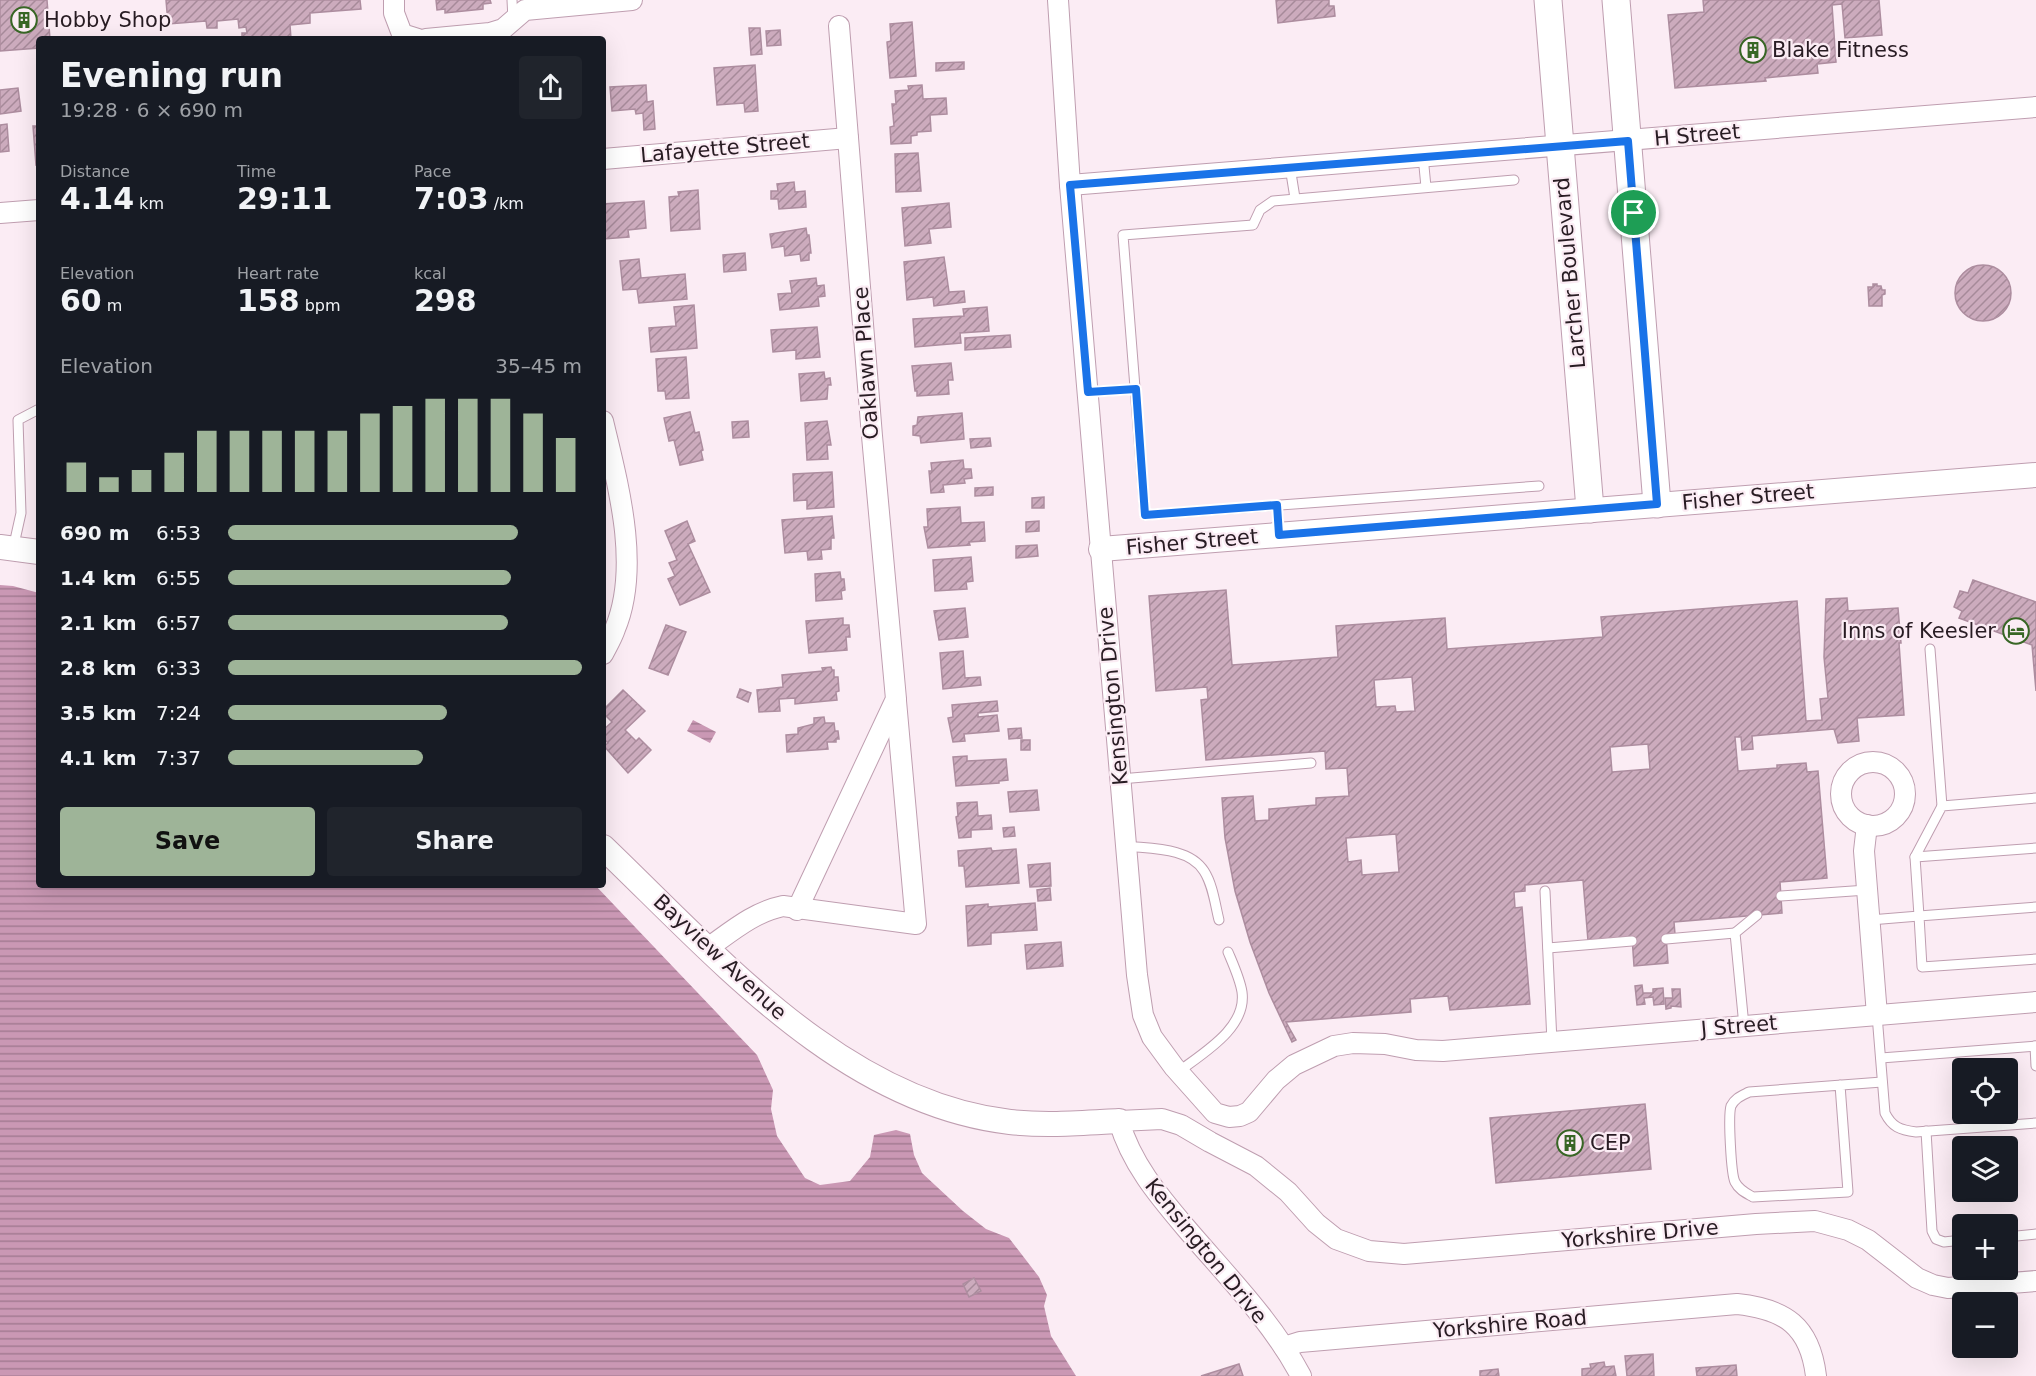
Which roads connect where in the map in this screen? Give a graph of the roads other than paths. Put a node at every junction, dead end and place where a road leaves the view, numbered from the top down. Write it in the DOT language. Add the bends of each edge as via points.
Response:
graph roads {
  1 [pos="632,0"];
  2 [pos="1058,0"];
  3 [pos="1548,0"];
  4 [pos="1616,0"];
  5 [pos="394,6"];
  6 [pos="513,10"];
  7 [pos="839,26"];
  8 [pos="408,36"];
  9 [pos="458,36"];
  10 [pos="2036,107"];
  11 [pos="848,138"];
  12 [pos="1628,141"];
  13 [pos="1560,146"];
  14 [pos="1423,156"];
  15 [pos="606,159"];
  16 [pos="1290,167"];
  17 [pos="1514,180"];
  18 [pos="1070,185"];
  19 [pos="1426,187"];
  20 [pos="1294,198"];
  21 [pos="36,210"];
  22 [pos="0,213"];
  23 [pos="1136,389"];
  24 [pos="1088,392"];
  25 [pos="36,411"];
  26 [pos="606,434"];
  27 [pos="2036,475"];
  28 [pos="1539,486"];
  29 [pos="1657,504"];
  30 [pos="1277,505"];
  31 [pos="1590,509"];
  32 [pos="1279,535"];
  33 [pos="6,548"];
  34 [pos="1101,549"];
  35 [pos="36,552"];
  36 [pos="606,648"];
  37 [pos="1930,649"];
  38 [pos="896,699"];
  39 [pos="1311,763"];
  40 [pos="1120,779"];
  41 [pos="2036,798"];
  42 [pos="1942,806"];
  43 [pos="1867,825"];
  44 [pos="1126,846"];
  45 [pos="2036,848"];
  46 [pos="606,850"];
  47 [pos="1915,857"];
  48 [pos="1867,890"];
  49 [pos="1545,891"];
  50 [pos="1781,896"];
  51 [pos="2036,907"];
  52 [pos="797,910"];
  53 [pos="1757,915"];
  54 [pos="1919,915"];
  55 [pos="1219,920"];
  56 [pos="1870,920"];
  57 [pos="1735,933"];
  58 [pos="1666,939"];
  59 [pos="1632,941"];
  60 [pos="708,948"];
  61 [pos="1548,948"];
  62 [pos="1228,952"];
  63 [pos="2036,959"];
  64 [pos="2036,1002"];
  65 [pos="1877,1015"];
  66 [pos="1744,1026"];
  67 [pos="1552,1042"];
  68 [pos="2035,1046"];
  69 [pos="1443,1051"];
  70 [pos="1881,1058"];
  71 [pos="2036,1066"];
  72 [pos="1178,1072"];
  73 [pos="1882,1082"];
  74 [pos="1840,1085"];
  75 [pos="1119,1121"];
  76 [pos="2036,1123"];
  77 [pos="1926,1131"];
  78 [pos="2036,1234"];
  79 [pos="2018,1236"];
  80 [pos="1952,1241"];
  81 [pos="2036,1281"];
  82 [pos="1284,1347"];
  83 [pos="1301,1376"];
  84 [pos="1816,1376"];
  1 -- 6 [label="street"];
  2 -- 18 [label="street, Kensington Drive"];
  3 -- 13 [label="main road, Larcher Boulevard"];
  4 -- 12 [label="main road"];
  5 -- 8 [label="street" via="402,34"];
  6 -- 9 [label="street" via="503,29"];
  7 -- 11 [label="street, Oaklawn Place"];
  10 -- 12 [label="street, H Street"];
  11 -- 15 [label="street, Lafayette Street"];
  11 -- 38 [label="street, Oaklawn Place"];
  12 -- 13 [label="street, H Street"];
  12 -- 29 [label="main road"];
  13 -- 14 [label="street, H Street"];
  13 -- 31 [label="main road, Larcher Boulevard"];
  14 -- 16 [label="street, H Street"];
  14 -- 19 [label="lane"];
  16 -- 18 [label="street, H Street"];
  16 -- 20 [label="lane"];
  17 -- 19 [label="lane"];
  18 -- 24 [label="street, Kensington Drive"];
  19 -- 20 [label="lane"];
  20 -- 23 [label="lane" via="1273,201 1260,210 1253,225 1123,235"];
  21 -- 22 [label="street"];
  23 -- 24 [label="lane"];
  23 -- 30 [label="lane" via="1145,515"];
  24 -- 34 [label="street, Kensington Drive"];
  25 -- 33 [label="lane" via="18,420 21,513"];
  26 -- 36 [label="street" via="621,497 626,544 625,591 616,628"];
  27 -- 29 [label="street, Fisher Street"];
  28 -- 30 [label="lane"];
  29 -- 31 [label="street, Fisher Street"];
  30 -- 32 [label="lane"];
  31 -- 32 [label="street, Fisher Street"];
  32 -- 34 [label="street, Fisher Street"];
  33 -- 35 [label="street"];
  34 -- 40 [label="street, Kensington Drive"];
  37 -- 42 [label="lane"];
  38 -- 52 [label="street"];
  38 -- 52 [label="street, Oaklawn Place" via="916,924"];
  39 -- 40 [label="lane"];
  40 -- 44 [label="street, Kensington Drive"];
  41 -- 42 [label="lane"];
  42 -- 47 [label="lane"];
  43 -- 48 [label="street"];
  44 -- 55 [label="lane" via="1188,856 1203,869"];
  44 -- 72 [label="street, Kensington Drive" via="1143,1015 1152,1037"];
  45 -- 47 [label="lane"];
  46 -- 60 [label="street, Bayview Avenue"];
  47 -- 54 [label="lane"];
  48 -- 50 [label="lane"];
  48 -- 56 [label="street"];
  49 -- 61 [label="lane"];
  51 -- 54 [label="lane"];
  52 -- 60 [label="street, Oaklawn Place" via="783,906 771,909"];
  53 -- 57 [label="lane"];
  54 -- 56 [label="lane"];
  54 -- 63 [label="lane" via="1922,967"];
  56 -- 65 [label="street"];
  57 -- 58 [label="lane"];
  57 -- 66 [label="lane"];
  59 -- 61 [label="lane"];
  60 -- 75 [label="street, Bayview Avenue" via="759,998 820,1043 878,1080 913,1096 962,1113 1009,1122 1067,1125"];
  61 -- 67 [label="lane"];
  62 -- 72 [label="lane" via="1242,992 1240,1011 1218,1042"];
  64 -- 65 [label="street, J Street"];
  65 -- 66 [label="street, J Street"];
  65 -- 70 [label="lane"];
  66 -- 67 [label="street, J Street"];
  67 -- 69 [label="street, J Street"];
  68 -- 70 [label="lane"];
  68 -- 71 [label="lane"];
  69 -- 72 [label="street, Kensington Drive" via="1385,1044 1334,1046 1294,1065 1249,1112 1229,1117 1215,1113"];
  70 -- 73 [label="lane"];
  73 -- 74 [label="lane"];
  73 -- 77 [label="lane" via="1890,1123 1902,1131"];
  74 -- 74 [label="lane" via="1749,1092 1736,1098 1729,1120 1734,1180 1742,1190 1753,1197 1848,1192"];
  75 -- 81 [label="street, Yorkshire Drive" via="1162,1119 1181,1125 1256,1166 1336,1239 1370,1251 1404,1254 1815,1221 1868,1240 1917,1278 1933,1285 1948,1288"];
  75 -- 82 [label="street, Kensington Drive" via="1126,1144 1157,1194"];
  76 -- 77 [label="lane"];
  77 -- 80 [label="lane" via="1932,1231 1936,1239"];
  78 -- 79 [label="lane"];
  82 -- 83 [label="street, Kensington Drive"];
  82 -- 84 [label="street, Yorkshire Road" via="1300,1342 1737,1304 1766,1308 1794,1324 1812,1353"];
}
